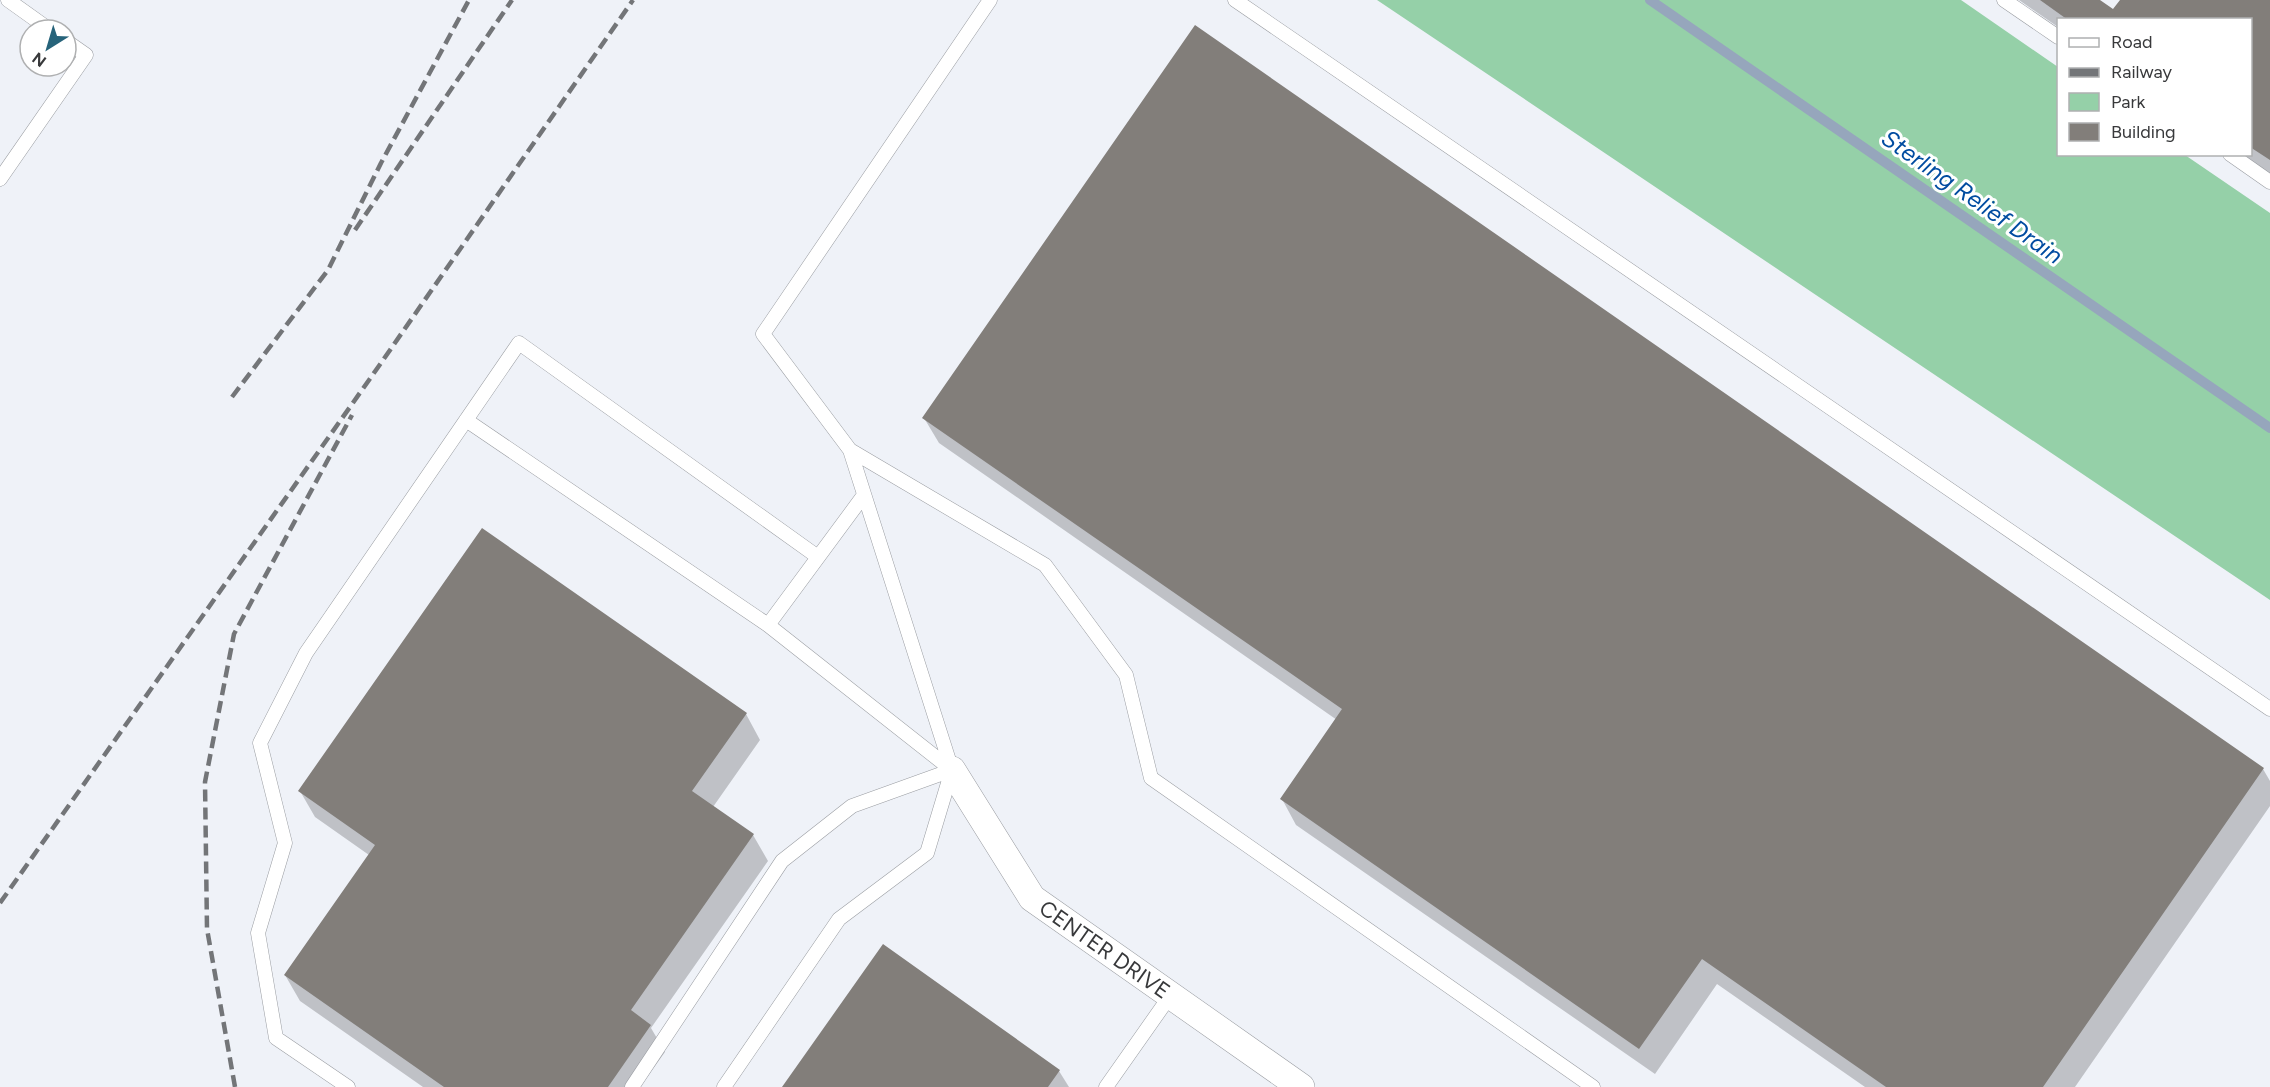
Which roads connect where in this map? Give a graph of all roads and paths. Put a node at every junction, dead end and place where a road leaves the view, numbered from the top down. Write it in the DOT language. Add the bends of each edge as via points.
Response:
graph roads {
  1 [pos="8,0"];
  2 [pos="990,0"];
  3 [pos="1235,0"];
  4 [pos="2004,0"];
  5 [pos="33,18"];
  6 [pos="2057,37"];
  7 [pos="78,49"];
  8 [pos="78,67"];
  9 [pos="70,78"];
  10 [pos="2233,156"];
  11 [pos="0,179"];
  12 [pos="2270,182"];
  13 [pos="466,420"];
  14 [pos="850,450"];
  15 [pos="864,495"];
  16 [pos="818,557"];
  17 [pos="768,625"];
  18 [pos="2270,709"];
  19 [pos="952,770"];
  20 [pos="1170,996"];
  21 [pos="348,1087"];
  22 [pos="632,1087"];
  23 [pos="724,1087"];
  24 [pos="1106,1087"];
  25 [pos="1300,1087"];
  26 [pos="1593,1087"];
  1 -- 5 [label="lane"];
  2 -- 14 [label="lane" via="763,334"];
  3 -- 18 [label="lane"];
  4 -- 6 [label="lane"];
  7 -- 8 [label="lane" via="86,55"];
  9 -- 11 [label="lane"];
  10 -- 12 [label="lane"];
  13 -- 16 [label="lane" via="519,343"];
  13 -- 17 [label="lane"];
  13 -- 21 [label="lane" via="306,653 260,743 285,843 258,933 276,1038"];
  14 -- 15 [label="lane"];
  14 -- 26 [label="lane" via="1045,565 1126,675 1151,778"];
  15 -- 16 [label="lane"];
  15 -- 19 [label="lane"];
  16 -- 17 [label="lane"];
  17 -- 19 [label="lane"];
  19 -- 20 [label="street, CENTER DRIVE" via="1032,898"];
  19 -- 22 [label="lane" via="852,806 782,861"];
  19 -- 23 [label="lane" via="927,853 839,919"];
  20 -- 24 [label="lane"];
  20 -- 25 [label="street, CENTER DRIVE"];
}
